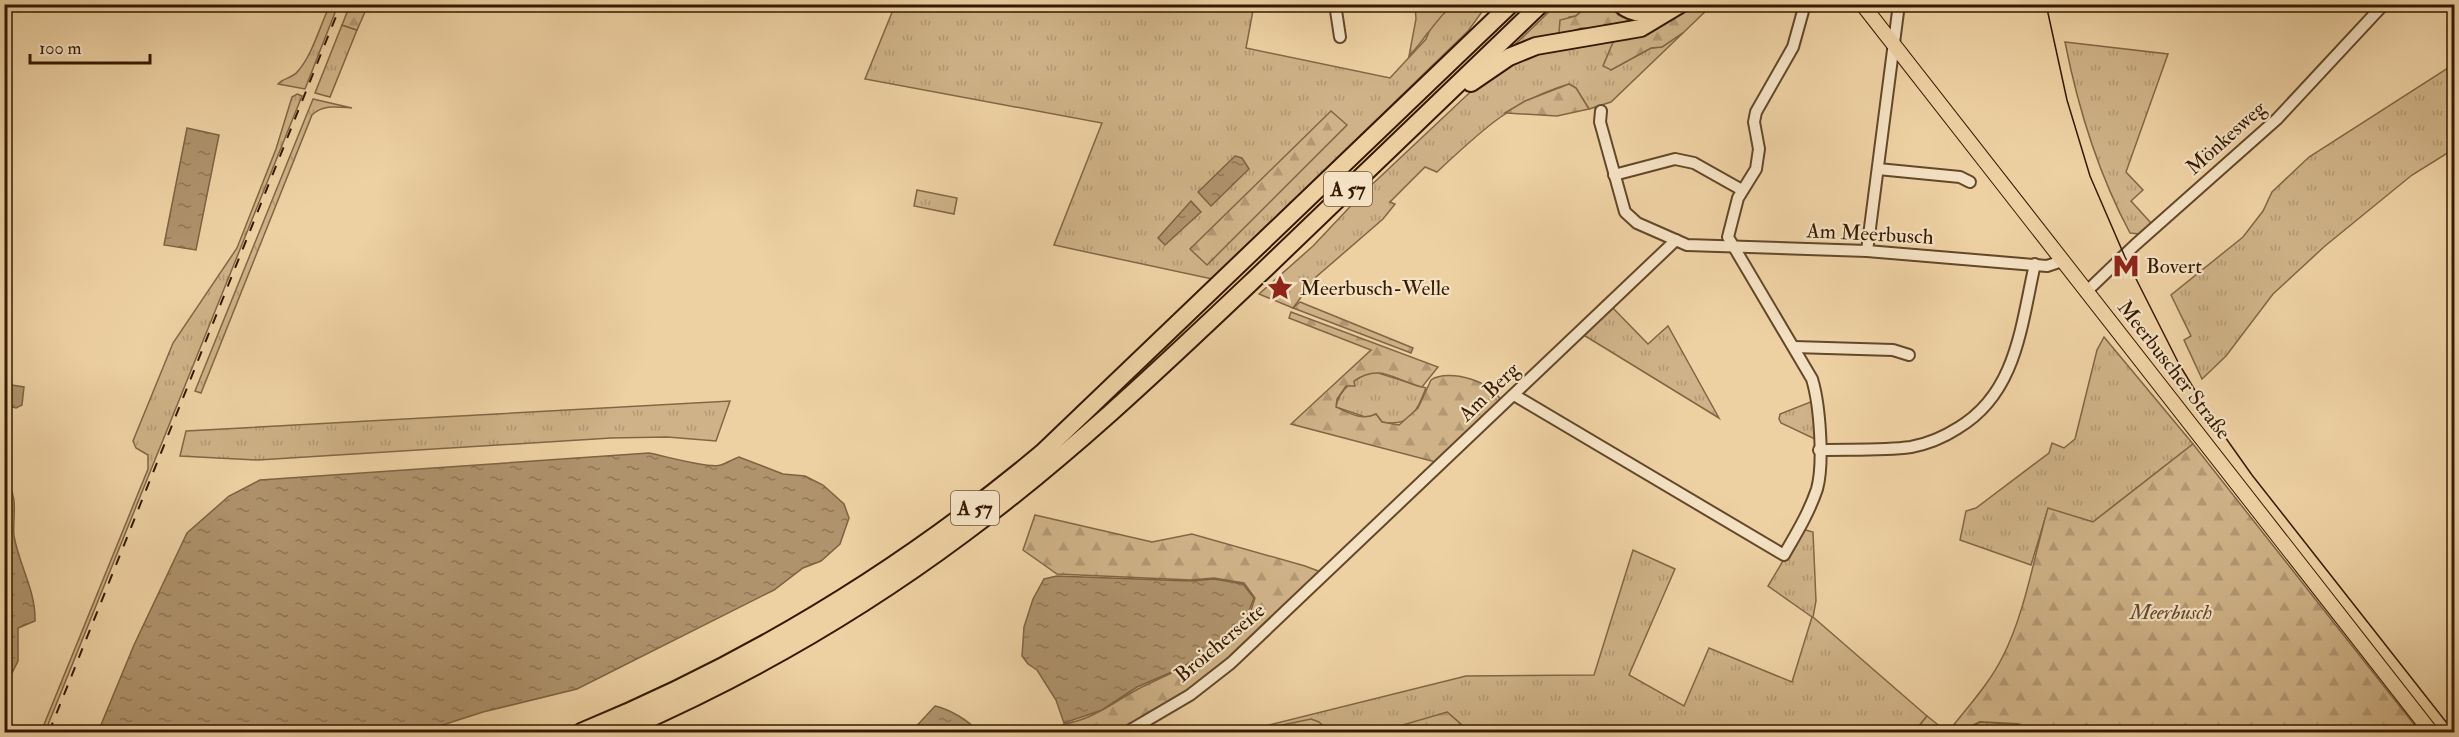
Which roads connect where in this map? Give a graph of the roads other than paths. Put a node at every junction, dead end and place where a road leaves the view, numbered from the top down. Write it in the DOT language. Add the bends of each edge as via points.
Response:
graph roads {
  1 [pos="1494,4"];
  2 [pos="1510,4"];
  3 [pos="1541,4"];
  4 [pos="1620,4"];
  5 [pos="1673,4"];
  6 [pos="1681,4"];
  7 [pos="1805,4"];
  8 [pos="1862,4"];
  9 [pos="1899,4"];
  10 [pos="2384,4"];
  11 [pos="1333,5"];
  12 [pos="1340,37"];
  13 [pos="1894,46"];
  14 [pos="1426,85"];
  15 [pos="1601,111"];
  16 [pos="1420,120"];
  17 [pos="1878,169"];
  18 [pos="1614,175"];
  19 [pos="1970,182"];
  20 [pos="1742,190"];
  21 [pos="1676,240"];
  22 [pos="1733,247"];
  23 [pos="1867,251"];
  24 [pos="2062,261"];
  25 [pos="2035,264"];
  26 [pos="2086,292"];
  27 [pos="1794,346"];
  28 [pos="1909,356"];
  29 [pos="1514,395"];
  30 [pos="1819,450"];
  31 [pos="1330,572"];
  32 [pos="581,732"];
  33 [pos="619,732"];
  34 [pos="1126,732"];
  35 [pos="2431,732"];
  1 -- 14 [label="highway" via="1435,67"];
  2 -- 14 [label="highway, A 57"];
  3 -- 16 [label="highway, A 57"];
  4 -- 5 [label="highway" via="1648,14"];
  6 -- 16 [label="highway" via="1641,28 1561,40 1509,57 1447,105"];
  7 -- 20 [label="street" via="1793,47 1756,112 1756,170"];
  8 -- 13 [label="main road, Meerbuscher Straße"];
  9 -- 13 [label="street"];
  10 -- 26 [label="street, Mönkesweg" via="2277,119"];
  11 -- 12 [label="street"];
  13 -- 17 [label="street"];
  13 -- 24 [label="main road, Meerbuscher Straße"];
  14 -- 32 [label="highway, A 57" via="1042,453 955,523 864,586 786,633 709,675"];
  15 -- 18 [label="street, Am Meerbusch" via="1600,122"];
  16 -- 33 [label="highway, A 57" via="1161,368 1053,463 963,534 871,598 791,646"];
  17 -- 19 [label="street" via="1960,177"];
  17 -- 23 [label="street"];
  18 -- 20 [label="street" via="1675,159 1694,163"];
  18 -- 21 [label="street, Am Meerbusch" via="1622,207 1629,217"];
  20 -- 22 [label="street" via="1728,237"];
  21 -- 22 [label="street, Am Meerbusch" via="1687,245"];
  21 -- 29 [label="street, Am Berg"];
  22 -- 23 [label="street, Am Meerbusch"];
  22 -- 27 [label="street"];
  23 -- 25 [label="street, Am Meerbusch"];
  24 -- 25 [label="street, Am Meerbusch"];
  24 -- 26 [label="main road, Meerbuscher Straße"];
  25 -- 30 [label="street" via="2017,349 2007,376 1969,422 1943,437 1913,447"];
  26 -- 35 [label="main road, Meerbuscher Straße"];
  27 -- 28 [label="street" via="1893,350"];
  27 -- 30 [label="street" via="1819,400"];
  29 -- 30 [label="street" via="1784,555 1817,487"];
  29 -- 31 [label="street, Am Berg"];
  31 -- 34 [label="street, Broicherseite" via="1203,686"];
}
